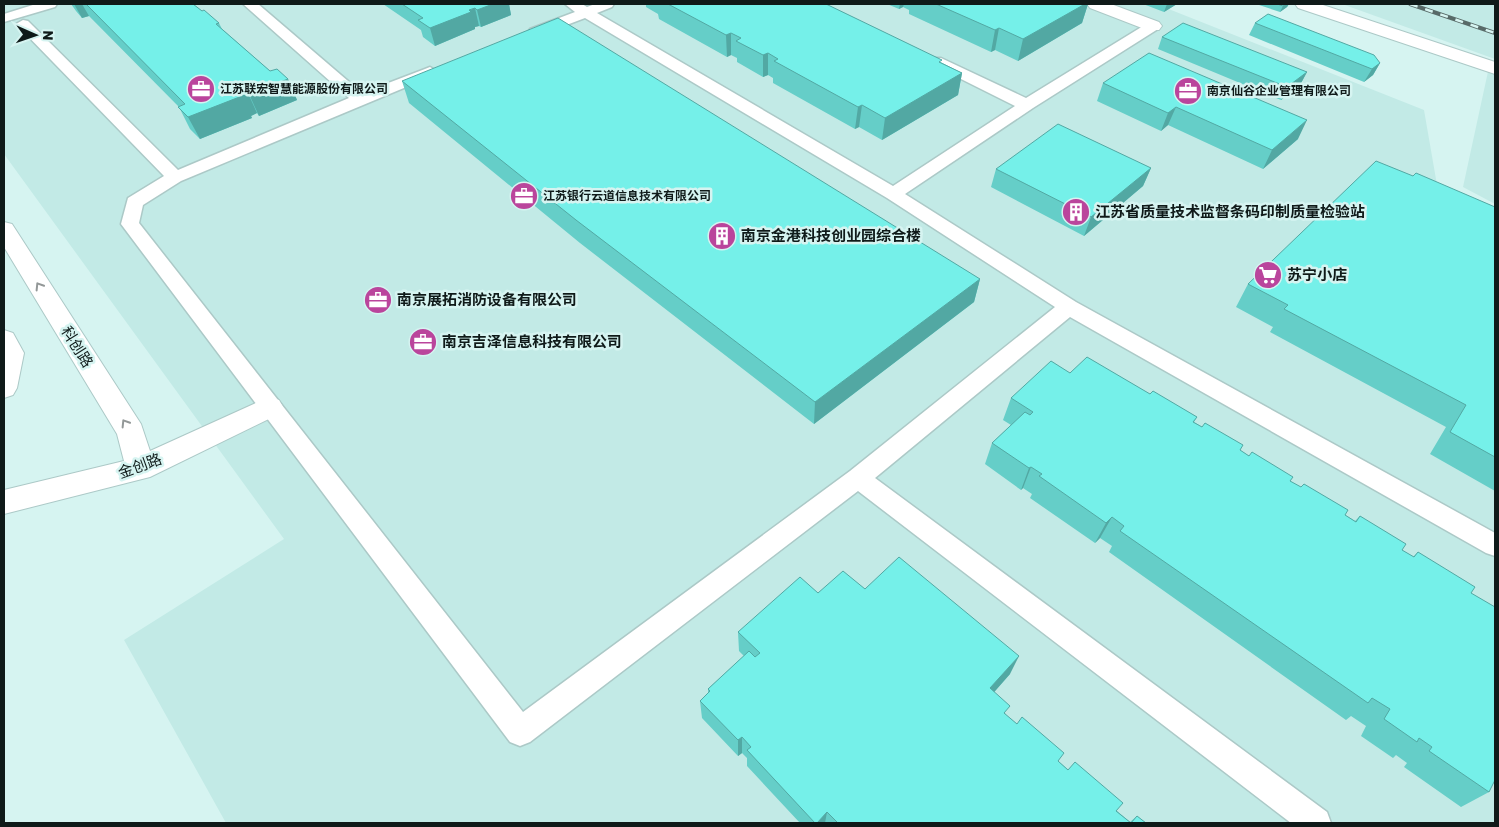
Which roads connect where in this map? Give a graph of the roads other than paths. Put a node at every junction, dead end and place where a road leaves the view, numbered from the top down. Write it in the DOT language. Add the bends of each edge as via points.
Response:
graph roads {
  1 [pos="50,4"];
  2 [pos="250,4"];
  3 [pos="608,4"];
  4 [pos="1096,4"];
  5 [pos="1304,4"];
  6 [pos="580,8"];
  7 [pos="4,18"];
  8 [pos="23,24"];
  9 [pos="1152,26"];
  10 [pos="524,36"];
  11 [pos="922,54"];
  12 [pos="442,68"];
  13 [pos="1495,68"];
  14 [pos="360,98"];
  15 [pos="1027,105"];
  16 [pos="174,177"];
  17 [pos="894,194"];
  18 [pos="4,229"];
  19 [pos="1069,307"];
  20 [pos="4,339"];
  21 [pos="4,388"];
  22 [pos="269,407"];
  23 [pos="140,469"];
  24 [pos="858,478"];
  25 [pos="4,502"];
  26 [pos="1495,545"];
  27 [pos="1316,823"];
  1 -- 7 [label="lane"];
  2 -- 14 [label="lane"];
  3 -- 6 [label="lane"];
  4 -- 9 [label="street"];
  5 -- 13 [label="street"];
  6 -- 10 [label="lane"];
  6 -- 17 [label="lane"];
  8 -- 16 [label="lane"];
  9 -- 15 [label="lane"];
  11 -- 15 [label="lane"];
  12 -- 14 [label="lane"];
  14 -- 16 [label="lane"];
  15 -- 17 [label="lane"];
  16 -- 22 [label="lane" via="134,202 130,224"];
  17 -- 19 [label="lane"];
  23 -- 18 [label="street, 科创路, one-way" via="131,432"];
  19 -- 24 [label="lane"];
  19 -- 26 [label="lane"];
  20 -- 21 [label="street" via="12,352"];
  22 -- 23 [label="street, 金创路"];
  22 -- 24 [label="lane" via="520,732"];
  23 -- 25 [label="street, 金创路"];
  24 -- 27 [label="lane"];
}
